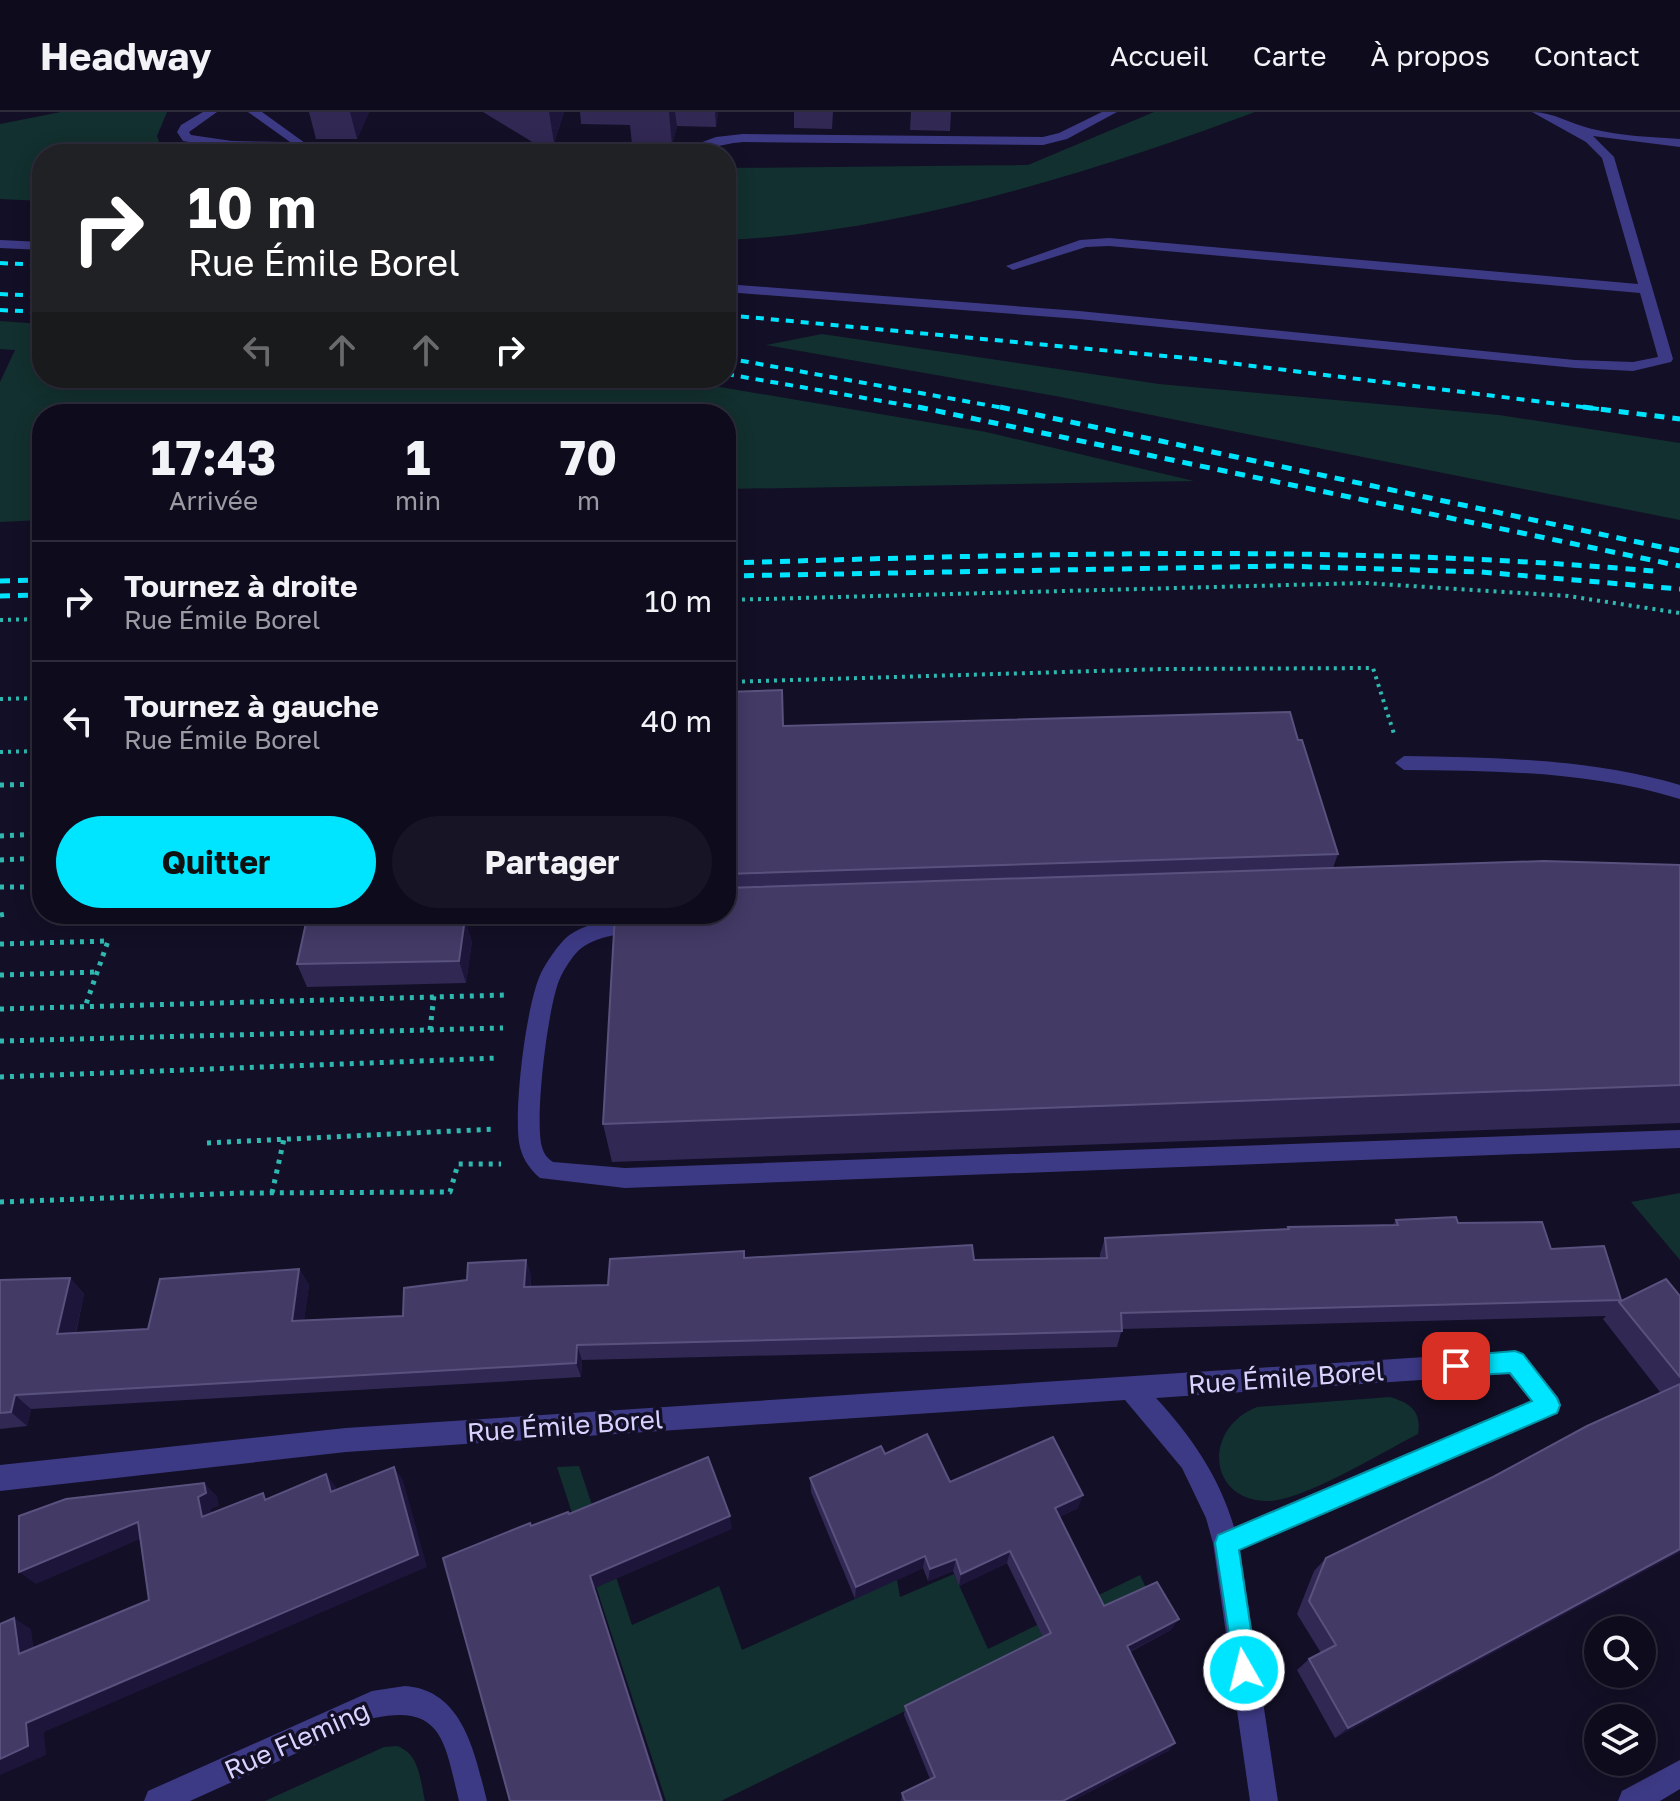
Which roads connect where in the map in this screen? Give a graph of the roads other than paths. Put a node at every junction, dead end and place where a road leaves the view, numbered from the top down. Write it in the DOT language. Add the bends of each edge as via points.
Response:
graph roads {
  1 [pos="211,112"];
  2 [pos="254,112"];
  3 [pos="1111,112"];
  4 [pos="1538,112"];
  5 [pos="1553,120"];
  6 [pos="299,143"];
  7 [pos="1680,143"];
  8 [pos="303,144"];
  9 [pos="707,144"];
  10 [pos="0,244"];
  11 [pos="32,246"];
  12 [pos="1013,266"];
  13 [pos="736,289"];
  14 [pos="1644,289"];
  15 [pos="1666,359"];
  16 [pos="1680,368"];
  17 [pos="1404,763"];
  18 [pos="1680,792"];
  19 [pos="627,924"];
  20 [pos="1680,1139"];
  21 [pos="1131,1389"];
  22 [pos="0,1478"];
  23 [pos="1226,1543"];
  24 [pos="1680,1774"];
  25 [pos="158,1801"];
  26 [pos="473,1801"];
  27 [pos="1264,1801"];
  28 [pos="1632,1801"];
  1 -- 6 [label="street" via="185,128 187,138"];
  2 -- 6 [label="street"];
  3 -- 9 [label="street" via="1043,141 743,138"];
  4 -- 5 [label="street"];
  5 -- 7 [label="street" via="1614,136"];
  5 -- 14 [label="street" via="1591,139 1608,157"];
  6 -- 8 [label="street"];
  10 -- 11 [label="street"];
  12 -- 14 [label="street" via="1085,243 1109,242"];
  13 -- 15 [label="street" via="1079,315 1575,364 1623,367"];
  14 -- 15 [label="street"];
  15 -- 16 [label="street"];
  17 -- 18 [label="street" via="1605,772"];
  19 -- 20 [label="street" via="586,935 570,946 544,995 528,1128 538,1163 548,1171 625,1178"];
  21 -- 22 [label="street, Rue Émile Borel" via="346,1440"];
  21 -- 23 [label="street" via="1193,1458"];
  21 -- 23 [label="street, Rue Émile Borel" via="1515,1362 1549,1405"];
  23 -- 27 [label="street"];
  24 -- 28 [label="street"];
  25 -- 26 [label="street, Rue Fleming" via="372,1705 395,1701 416,1701 445,1724 456,1741"];
}
